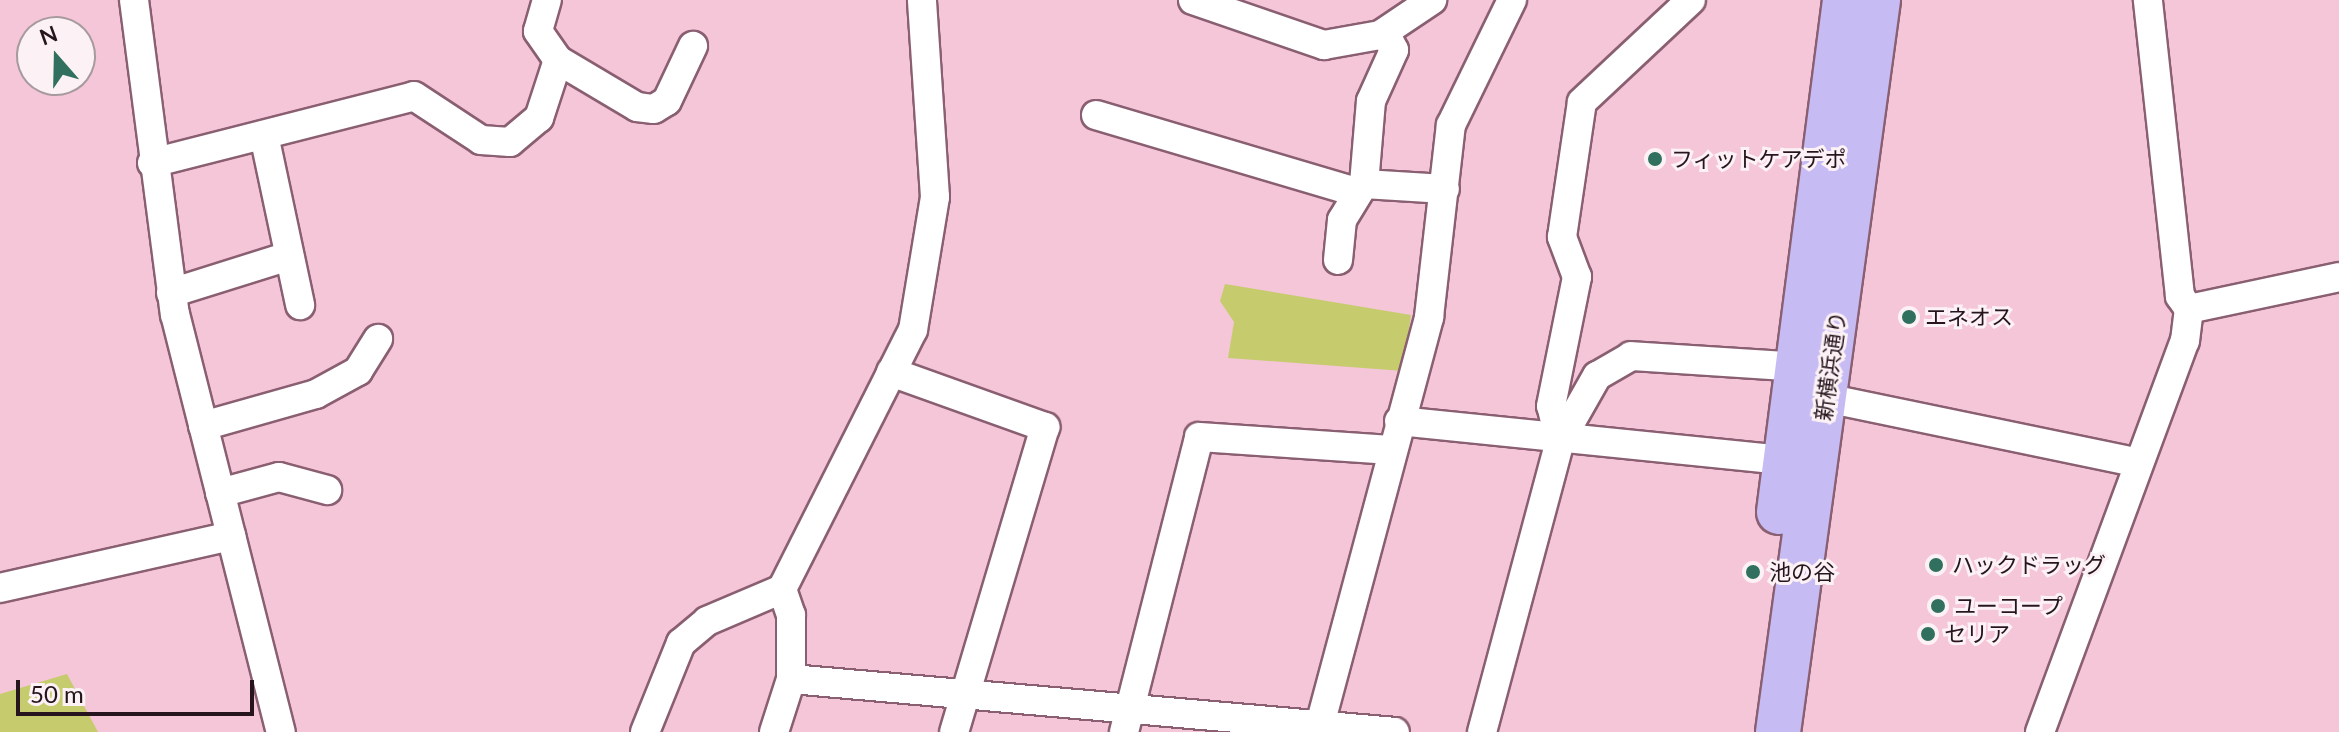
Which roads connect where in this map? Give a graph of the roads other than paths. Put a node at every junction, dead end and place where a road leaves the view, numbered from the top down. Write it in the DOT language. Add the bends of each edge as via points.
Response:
graph roads {
  1 [pos="134,0"];
  2 [pos="547,0"];
  3 [pos="922,0"];
  4 [pos="1193,0"];
  5 [pos="1432,0"];
  6 [pos="1512,0"];
  7 [pos="1691,0"];
  8 [pos="1845,0"];
  9 [pos="1878,0"];
  10 [pos="2148,0"];
  11 [pos="1385,32"];
  12 [pos="693,46"];
  13 [pos="558,60"];
  14 [pos="1096,115"];
  15 [pos="264,135"];
  16 [pos="152,163"];
  17 [pos="1360,188"];
  18 [pos="1445,189"];
  19 [pos="289,256"];
  20 [pos="1338,260"];
  21 [pos="2339,277"];
  22 [pos="171,293"];
  23 [pos="300,305"];
  24 [pos="2189,309"];
  25 [pos="378,339"];
  26 [pos="891,372"];
  27 [pos="1813,383"];
  28 [pos="1399,421"];
  29 [pos="203,426"];
  30 [pos="1560,441"];
  31 [pos="1392,450"];
  32 [pos="1801,462"];
  33 [pos="2135,462"];
  34 [pos="327,490"];
  35 [pos="220,493"];
  36 [pos="231,536"];
  37 [pos="0,588"];
  38 [pos="782,589"];
  39 [pos="791,679"];
  40 [pos="965,694"];
  41 [pos="1127,720"];
  42 [pos="1319,728"];
  43 [pos="281,732"];
  44 [pos="645,732"];
  45 [pos="774,732"];
  46 [pos="954,732"];
  47 [pos="1395,732"];
  48 [pos="1482,732"];
  49 [pos="1748,732"];
  50 [pos="1778,732"];
  51 [pos="2040,732"];
  1 -- 16 [label="street"];
  2 -- 13 [label="street" via="538,31"];
  3 -- 26 [label="street" via="935,197 923,296"];
  4 -- 11 [label="street" via="1324,45"];
  5 -- 11 [label="street"];
  6 -- 18 [label="street" via="1451,125"];
  7 -- 30 [label="street" via="1582,102 1562,237 1577,277 1551,406"];
  8 -- 27 [label="main road, 新横浜通り"];
  9 -- 27 [label="main road, 新横浜通り"];
  10 -- 24 [label="street" via="2180,296"];
  11 -- 17 [label="street" via="1394,50 1371,101"];
  12 -- 13 [label="street" via="667,101 654,109 637,107"];
  13 -- 15 [label="street" via="539,118 510,142 481,140 414,96"];
  14 -- 17 [label="street"];
  15 -- 16 [label="street"];
  15 -- 19 [label="street"];
  16 -- 22 [label="street"];
  17 -- 18 [label="street"];
  17 -- 20 [label="street" via="1342,220"];
  18 -- 28 [label="street" via="1429,317"];
  19 -- 22 [label="street"];
  19 -- 23 [label="street"];
  21 -- 24 [label="street"];
  22 -- 29 [label="street"];
  24 -- 33 [label="street" via="2185,341"];
  25 -- 29 [label="street" via="358,371 316,394"];
  26 -- 38 [label="street"];
  26 -- 40 [label="street" via="1045,427"];
  27 -- 30 [label="street" via="1631,356 1597,376"];
  27 -- 32 [label="main road, 新横浜通り"];
  27 -- 33 [label="street"];
  28 -- 30 [label="street"];
  28 -- 31 [label="street"];
  29 -- 35 [label="street"];
  30 -- 32 [label="street"];
  30 -- 48 [label="street"];
  31 -- 41 [label="street" via="1199,437"];
  31 -- 42 [label="street"];
  32 -- 49 [label="main road, 新横浜通り"];
  32 -- 50 [label="main road, 新横浜通り"];
  33 -- 51 [label="street"];
  34 -- 35 [label="street" via="279,477"];
  35 -- 36 [label="street"];
  36 -- 37 [label="street"];
  36 -- 43 [label="street"];
  38 -- 39 [label="street" via="791,615"];
  38 -- 44 [label="street" via="707,621 681,643"];
  39 -- 40 [label="street"];
  39 -- 45 [label="street"];
  40 -- 41 [label="street"];
  40 -- 46 [label="street"];
  41 -- 42 [label="street"];
  42 -- 47 [label="street"];
}
